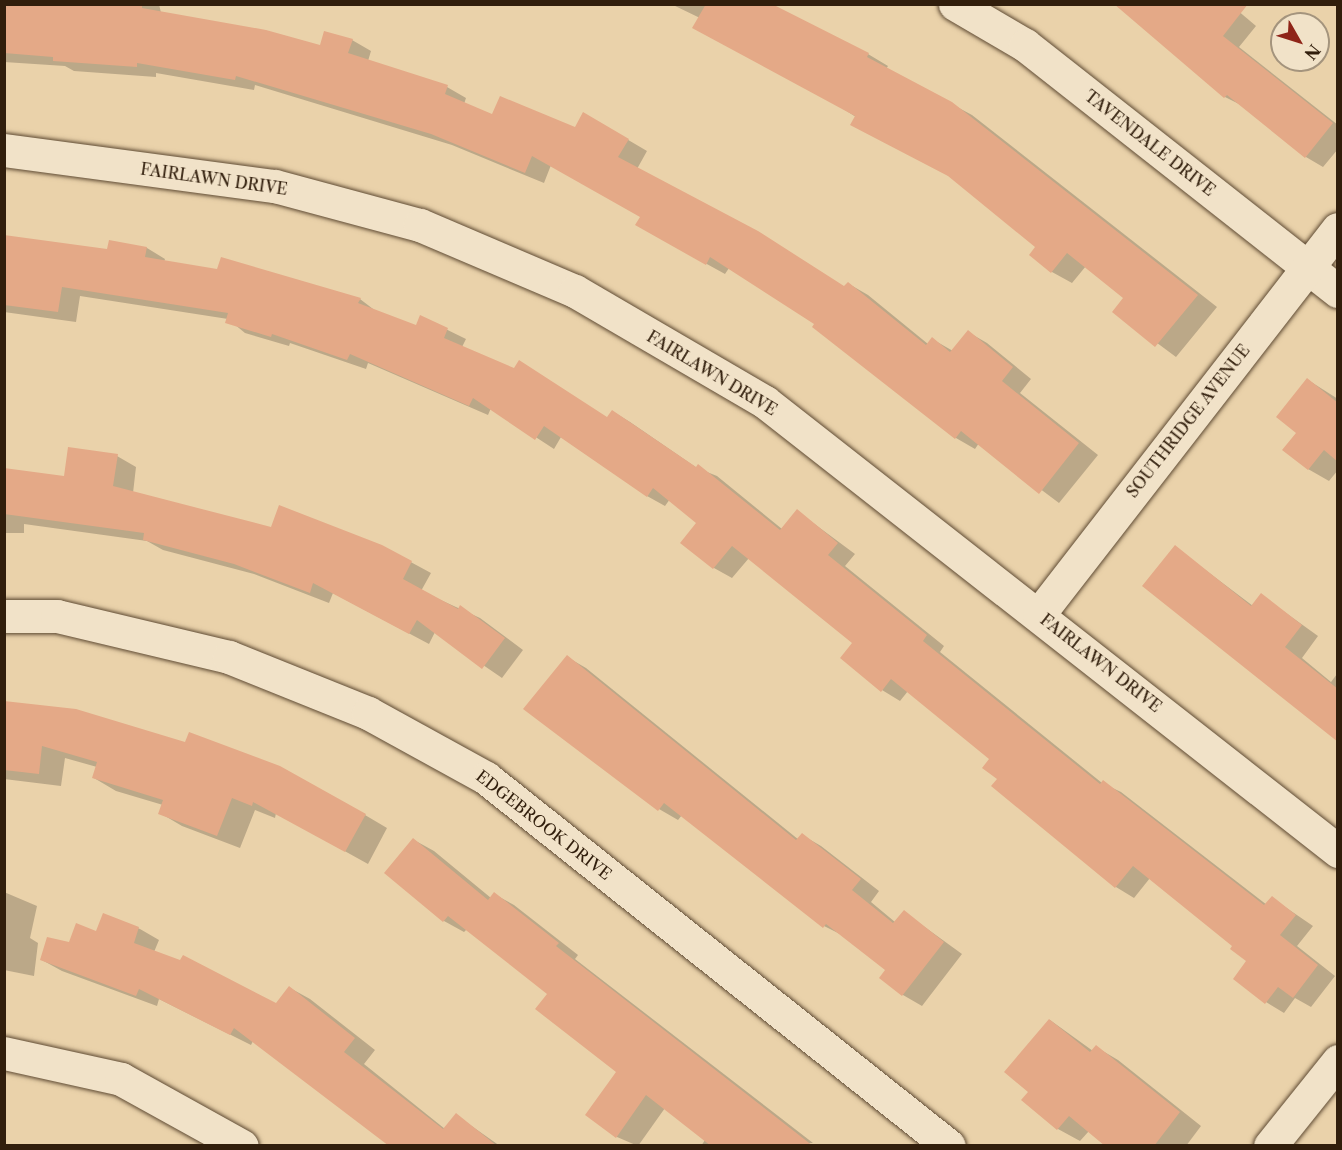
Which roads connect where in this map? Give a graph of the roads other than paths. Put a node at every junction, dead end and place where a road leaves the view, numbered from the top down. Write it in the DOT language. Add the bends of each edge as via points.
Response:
graph roads {
  1 [pos="956,4"];
  2 [pos="4,150"];
  3 [pos="1338,229"];
  4 [pos="1308,266"];
  5 [pos="1338,291"];
  6 [pos="1039,614"];
  7 [pos="4,616"];
  8 [pos="1338,851"];
  9 [pos="4,1053"];
  10 [pos="1338,1061"];
  11 [pos="242,1146"];
  12 [pos="950,1146"];
  13 [pos="1270,1146"];
  1 -- 4 [label="street, TAVENDALE DRIVE" via="1025,45"];
  2 -- 6 [label="street, FAIRLAWN DRIVE" via="274,186 420,225 575,291 765,402"];
  3 -- 4 [label="street, SOUTHRIDGE AVENUE"];
  4 -- 5 [label="street, TAVENDALE DRIVE"];
  4 -- 6 [label="street, SOUTHRIDGE AVENUE"];
  6 -- 8 [label="street, FAIRLAWN DRIVE"];
  7 -- 12 [label="street, EDGEBROOK DRIVE" via="57,616 229,657 368,713 486,778"];
  9 -- 11 [label="street" via="121,1079"];
  10 -- 13 [label="street"];
}
